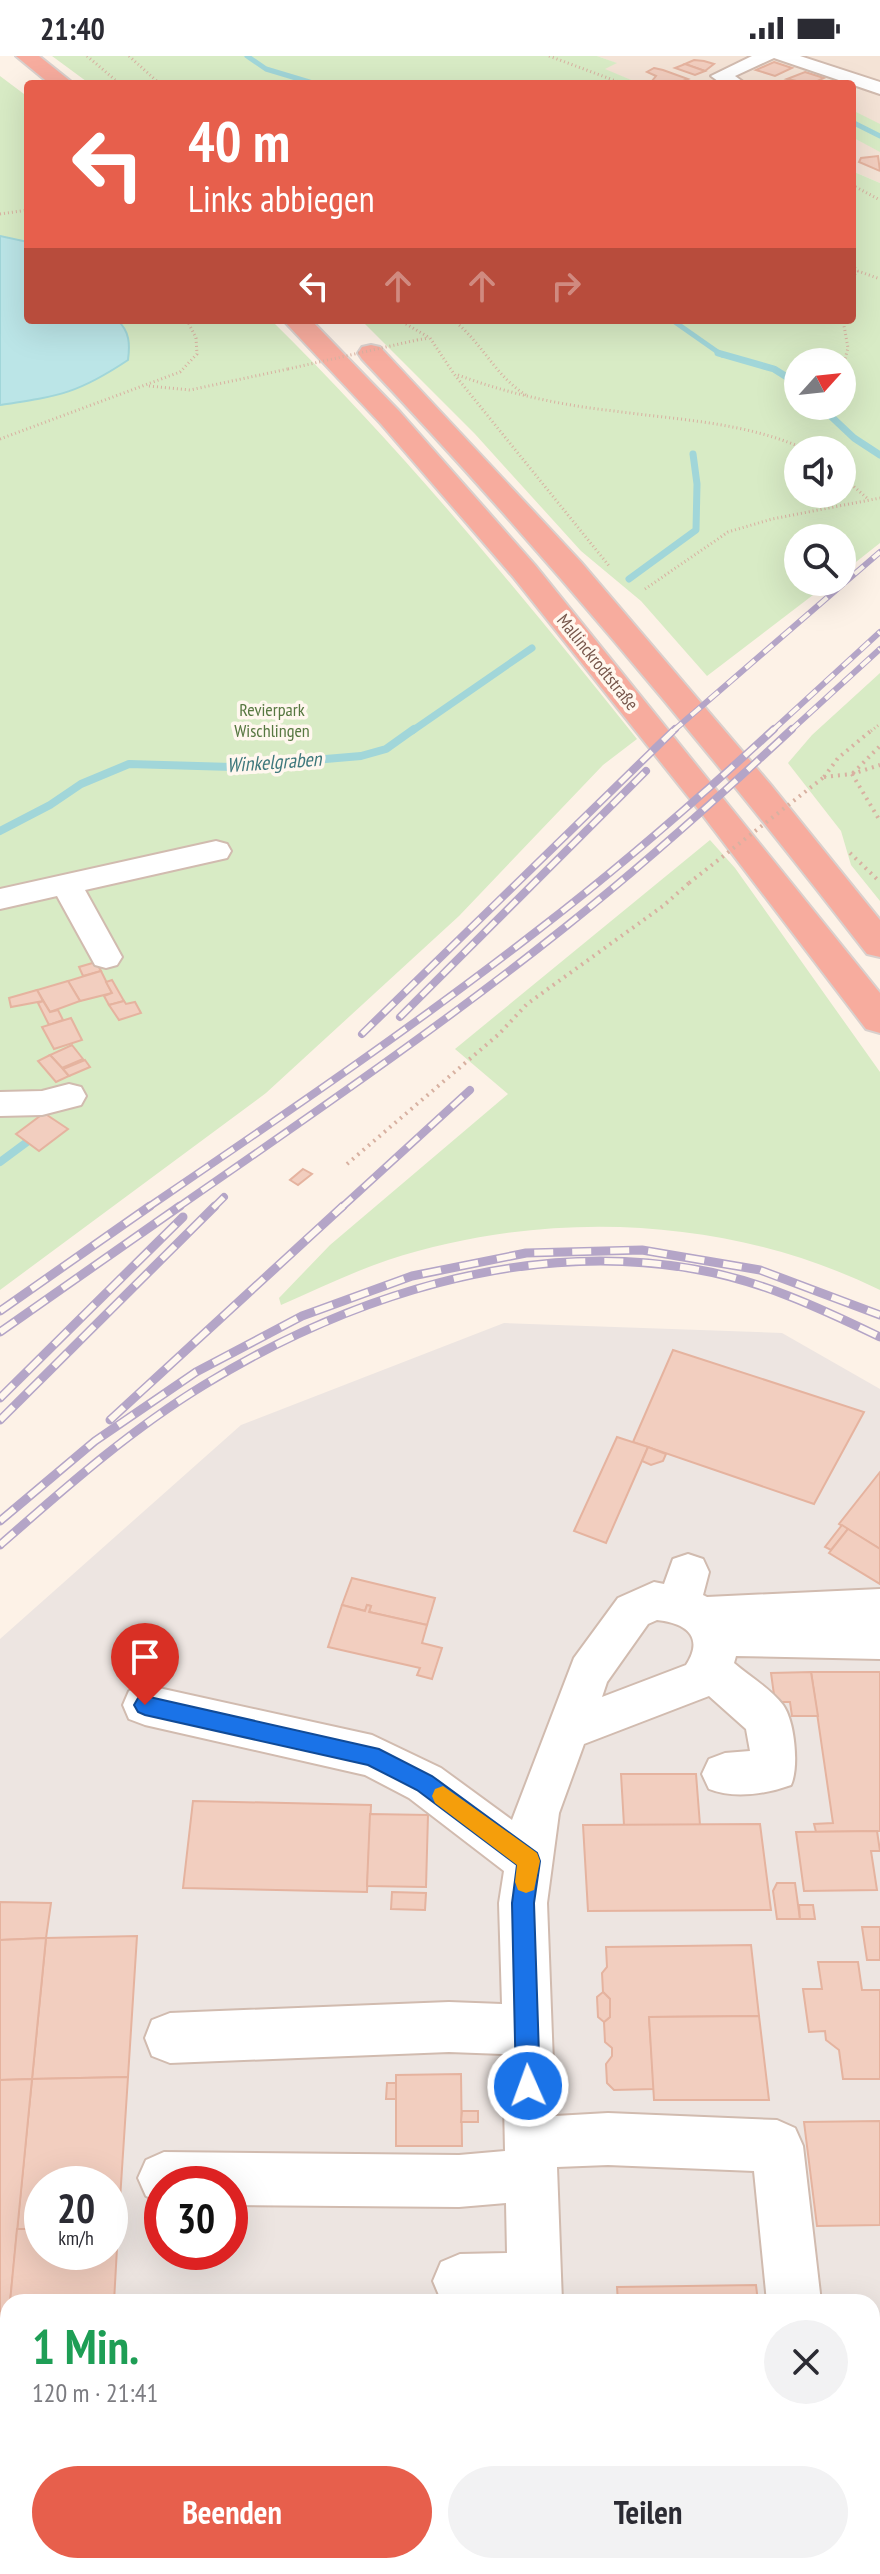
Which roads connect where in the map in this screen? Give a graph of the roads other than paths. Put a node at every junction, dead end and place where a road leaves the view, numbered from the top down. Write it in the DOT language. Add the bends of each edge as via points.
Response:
graph roads {
  1 [pos="767,56"];
  2 [pos="782,56"];
  3 [pos="18,63"];
  4 [pos="54,80"];
  5 [pos="728,80"];
  6 [pos="856,80"];
  7 [pos="856,80"];
  8 [pos="880,88"];
  9 [pos="300,324"];
  10 [pos="340,324"];
  11 [pos="216,851"];
  12 [pos="66,883"];
  13 [pos="0,899"];
  14 [pos="880,945"];
  15 [pos="106,957"];
  16 [pos="880,1020"];
  17 [pos="69,1096"];
  18 [pos="0,1104"];
  19 [pos="880,1608"];
  20 [pos="699,1620"];
  21 [pos="880,1640"];
  22 [pos="145,1705"];
  23 [pos="568,1730"];
  24 [pos="725,1774"];
  25 [pos="529,1861"];
  26 [pos="527,2030"];
  27 [pos="170,2038"];
  28 [pos="531,2159"];
  29 [pos="248,2179"];
  30 [pos="460,2281"];
  31 [pos="535,2291"];
  32 [pos="793,2294"];
  1 -- 5 [label="street"];
  2 -- 6 [label="street"];
  3 -- 4 [label="highway"];
  7 -- 8 [label="street"];
  9 -- 16 [label="highway, Mallinckrodtstraße" via="512,555"];
  10 -- 14 [label="highway, Mallinckrodtstraße" via="550,544"];
  11 -- 12 [label="street"];
  12 -- 13 [label="street"];
  12 -- 15 [label="street"];
  17 -- 18 [label="street"];
  19 -- 20 [label="street"];
  20 -- 21 [label="street"];
  20 -- 23 [label="street" via="701,1679"];
  20 -- 23 [label="street" via="654,1601 633,1611 589,1672"];
  20 -- 24 [label="street" via="767,1719 775,1770"];
  22 -- 25 [label="street" via="372,1756 425,1783"];
  23 -- 25 [label="street" via="536,1813"];
  25 -- 26 [label="street" via="523,1903"];
  26 -- 27 [label="street" via="449,2027"];
  26 -- 28 [label="street"];
  28 -- 29 [label="street" via="459,2181"];
  28 -- 31 [label="street"];
  28 -- 32 [label="street" via="608,2139 777,2146"];
  30 -- 31 [label="street"];
}
